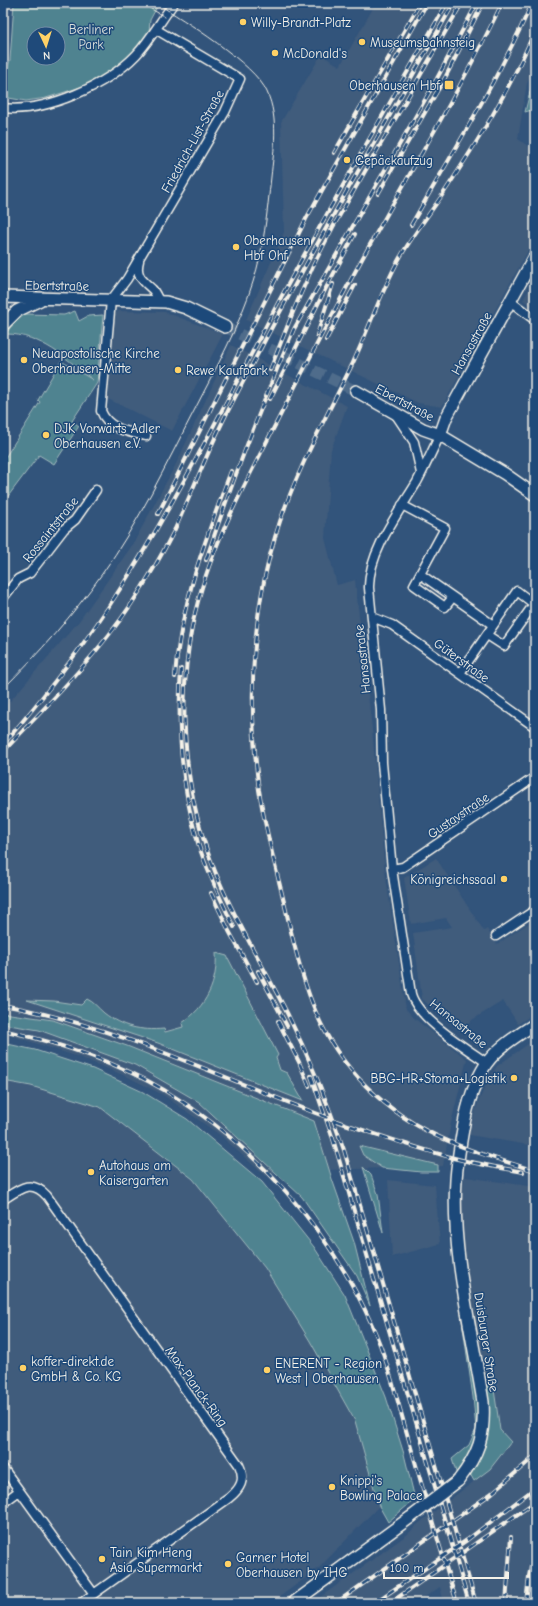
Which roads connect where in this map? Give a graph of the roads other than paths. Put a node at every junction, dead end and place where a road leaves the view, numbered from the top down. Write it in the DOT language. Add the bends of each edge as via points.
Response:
graph roads {
  1 [pos="174,3"];
  2 [pos="157,30"];
  3 [pos="3,108"];
  4 [pos="140,256"];
  5 [pos="535,256"];
  6 [pos="3,297"];
  7 [pos="44,298"];
  8 [pos="111,300"];
  9 [pos="159,301"];
  10 [pos="510,301"];
  11 [pos="535,320"];
  12 [pos="3,325"];
  13 [pos="225,327"];
  14 [pos="356,391"];
  15 [pos="395,414"];
  16 [pos="440,435"];
  17 [pos="146,436"];
  18 [pos="421,473"];
  19 [pos="96,490"];
  20 [pos="535,495"];
  21 [pos="402,505"];
  22 [pos="420,574"];
  23 [pos="452,597"];
  24 [pos="3,598"];
  25 [pos="372,617"];
  26 [pos="493,625"];
  27 [pos="487,635"];
  28 [pos="460,673"];
  29 [pos="535,727"];
  30 [pos="535,777"];
  31 [pos="392,870"];
  32 [pos="535,910"];
  33 [pos="496,936"];
  34 [pos="535,1024"];
  35 [pos="487,1063"];
  36 [pos="3,1200"];
  37 [pos="3,1468"];
  38 [pos="19,1491"];
  39 [pos="3,1502"];
  40 [pos="94,1594"];
  41 [pos="81,1603"];
  42 [pos="293,1603"];
  1 -- 2 [label="street"];
  2 -- 3 [label="street" via="123,67 91,87 53,102"];
  2 -- 4 [label="street, Friedrich-List-Straße" via="240,80 226,112"];
  4 -- 8 [label="street, Friedrich-List-Straße"];
  4 -- 9 [label="street, Friedrich-List-Straße" via="139,276 143,283 153,290"];
  5 -- 10 [label="main road, Hansastraße"];
  6 -- 7 [label="main road, Ebertstraße"];
  7 -- 8 [label="main road, Ebertstraße"];
  7 -- 12 [label="main road" via="17,311"];
  8 -- 9 [label="main road, Ebertstraße"];
  8 -- 17 [label="street" via="101,411 108,423 122,430"];
  9 -- 13 [label="main road, Ebertstraße" via="178,305"];
  10 -- 11 [label="street"];
  10 -- 16 [label="main road, Hansastraße" via="446,418"];
  14 -- 15 [label="main road, Ebertstraße"];
  15 -- 16 [label="main road, Ebertstraße" via="423,430"];
  15 -- 18 [label="street" via="414,442"];
  16 -- 18 [label="street, Hansastraße"];
  16 -- 20 [label="main road, Ebertstraße"];
  18 -- 21 [label="street, Hansastraße"];
  19 -- 24 [label="street, Rossaintstraße" via="75,520 64,529 30,573 18,579"];
  21 -- 22 [label="street" via="445,528"];
  21 -- 25 [label="street, Hansastraße" via="371,564 369,588"];
  22 -- 23 [label="street"];
  22 -- 23 [label="street" via="414,585 445,607"];
  23 -- 26 [label="street"];
  25 -- 28 [label="street, Güterstraße" via="392,625"];
  25 -- 31 [label="street, Hansastraße"];
  26 -- 27 [label="street"];
  26 -- 27 [label="street" via="517,591 534,604 504,646"];
  27 -- 28 [label="street"];
  28 -- 29 [label="street, Güterstraße"];
  30 -- 31 [label="street, Gustavstraße" via="403,867"];
  31 -- 35 [label="street, Hansastraße" via="414,1002 425,1016"];
  32 -- 33 [label="street"];
  34 -- 35 [label="main road, Duisburger Straße" via="510,1041"];
  35 -- 42 [label="main road, Duisburger Straße, bridge" via="467,1107 456,1180 456,1221 484,1418 483,1434 477,1451 458,1481"];
  36 -- 40 [label="street, Max-Planck-Ring" via="29,1186 40,1189 47,1196 239,1465 242,1473 240,1487 229,1498"];
  37 -- 38 [label="street"];
  38 -- 39 [label="street"];
  38 -- 40 [label="street"];
  40 -- 41 [label="street, Max-Planck-Ring"];
}
